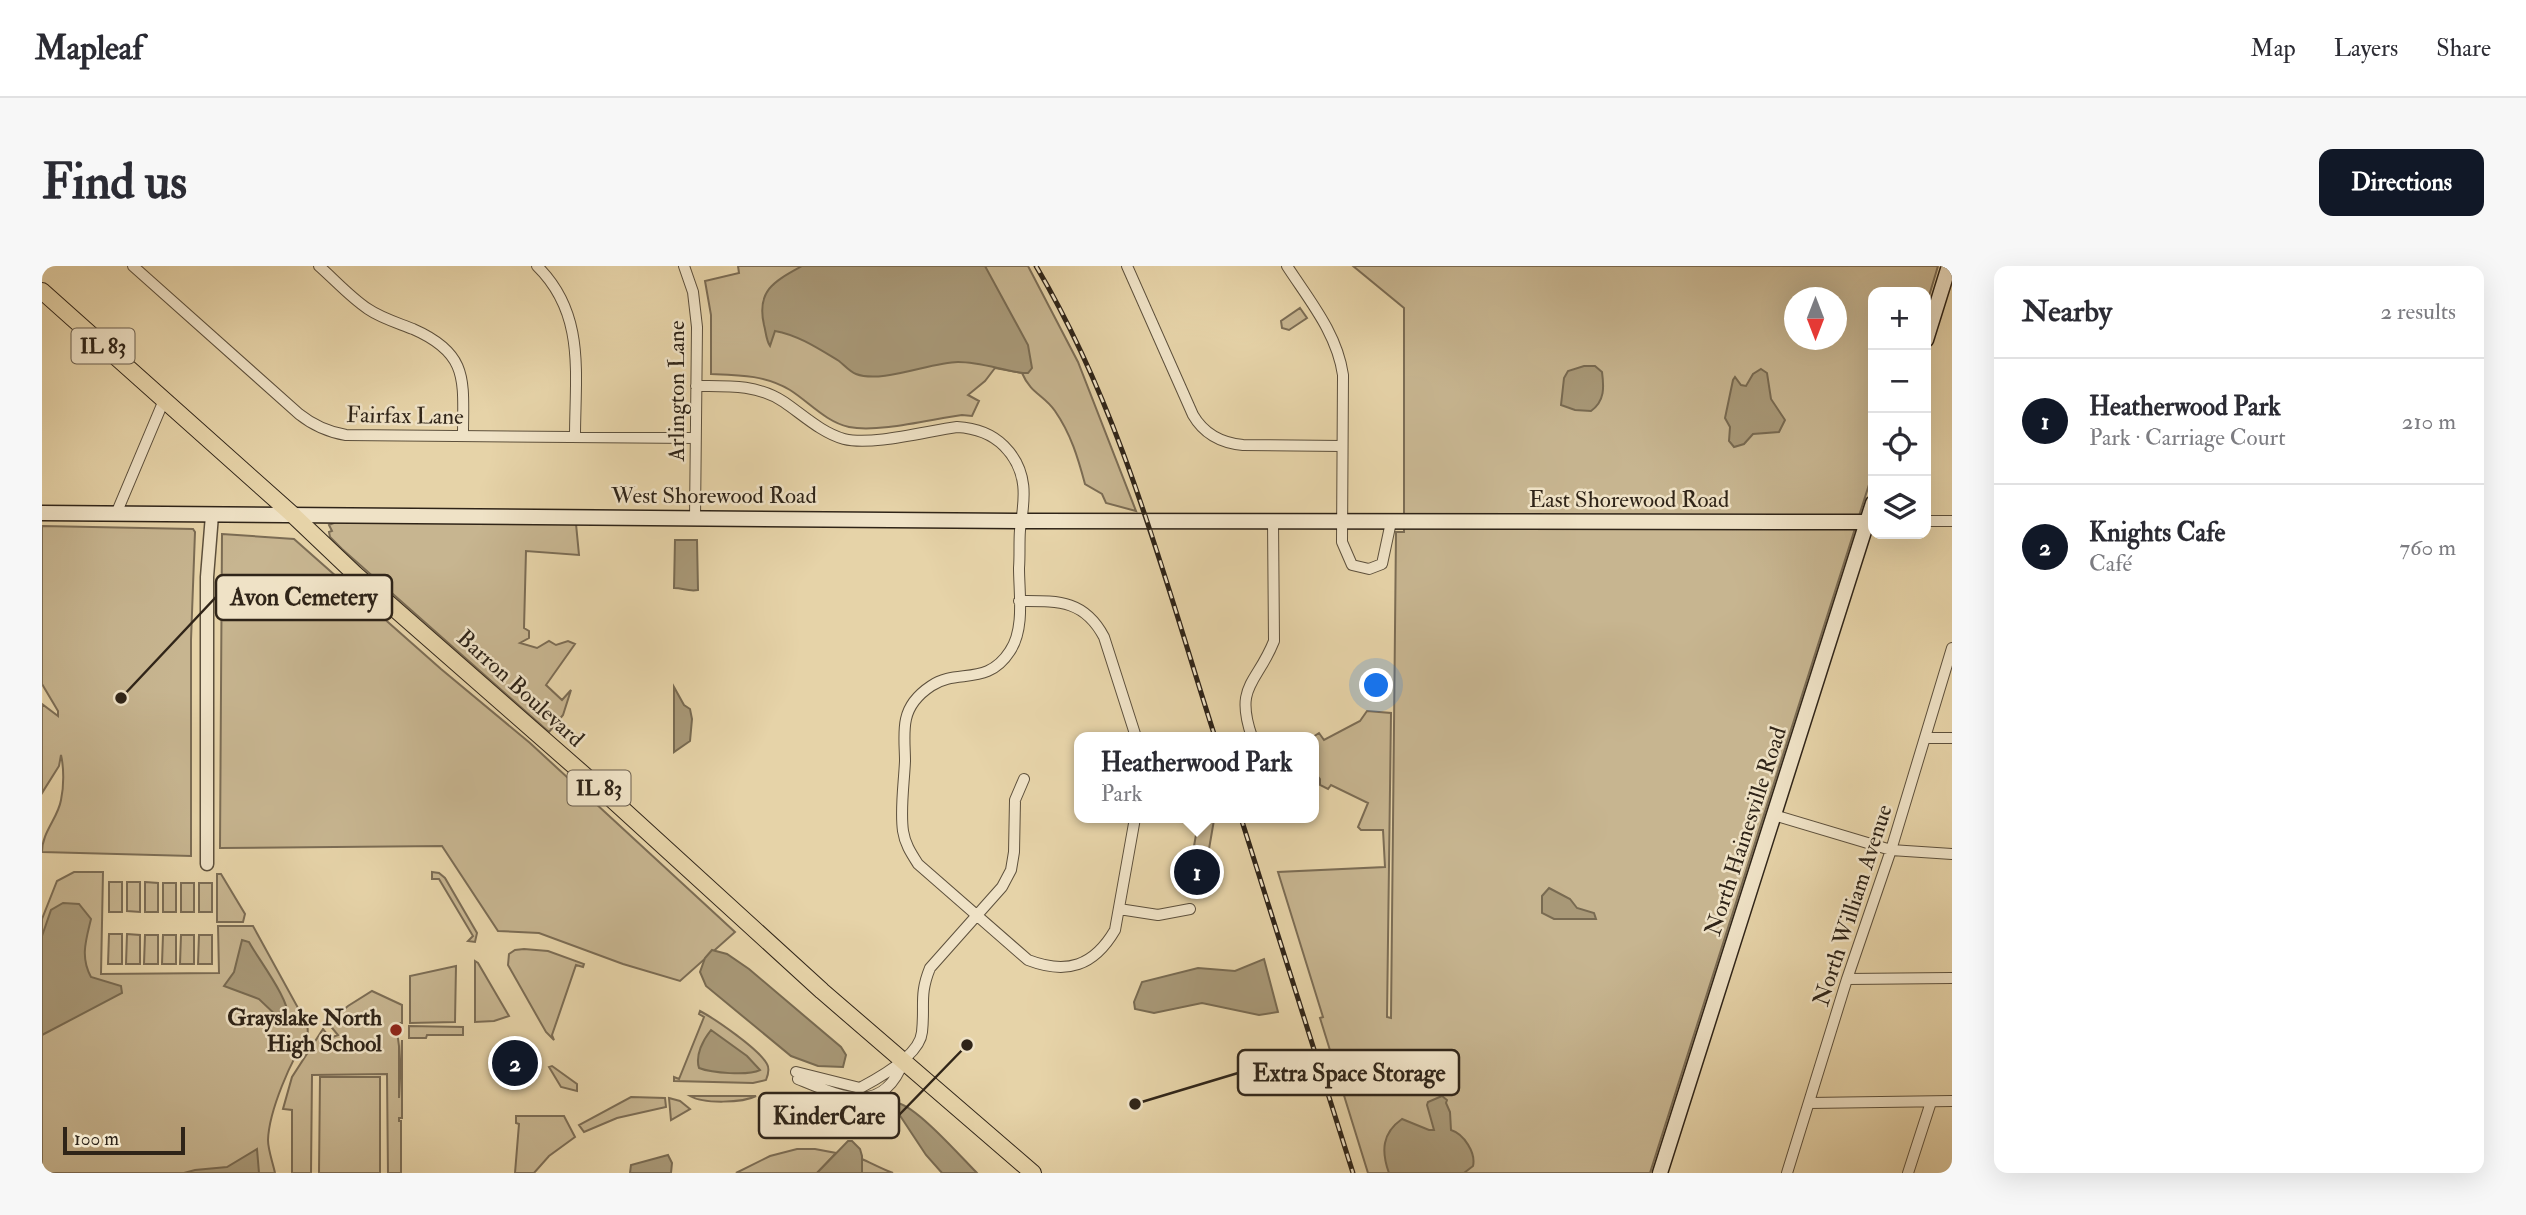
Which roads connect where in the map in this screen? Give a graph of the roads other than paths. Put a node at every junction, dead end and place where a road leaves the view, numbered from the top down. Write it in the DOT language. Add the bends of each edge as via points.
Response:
graph roads {
  1 [pos="133,266"];
  2 [pos="319,266"];
  3 [pos="537,266"];
  4 [pos="684,266"];
  5 [pos="1127,266"];
  6 [pos="1287,266"];
  7 [pos="1949,266"];
  8 [pos="42,291"];
  9 [pos="1931,324"];
  10 [pos="696,386"];
  11 [pos="164,400"];
  12 [pos="463,436"];
  13 [pos="575,437"];
  14 [pos="695,438"];
  15 [pos="1342,446"];
  16 [pos="42,513"];
  17 [pos="116,514"];
  18 [pos="208,514"];
  19 [pos="293,515"];
  20 [pos="695,518"];
  21 [pos="1022,521"];
  22 [pos="1273,521"];
  23 [pos="1931,521"];
  24 [pos="1952,521"];
  25 [pos="1342,522"];
  26 [pos="1388,522"];
  27 [pos="1868,522"];
  28 [pos="1868,528"];
  29 [pos="1019,601"];
  30 [pos="1952,648"];
  31 [pos="1134,732"];
  32 [pos="1251,732"];
  33 [pos="1926,738"];
  34 [pos="1952,738"];
  35 [pos="1024,779"];
  36 [pos="1774,815"];
  37 [pos="1134,823"];
  38 [pos="1891,850"];
  39 [pos="1952,855"];
  40 [pos="204,864"];
  41 [pos="1119,909"];
  42 [pos="1190,909"];
  43 [pos="976,916"];
  44 [pos="1952,978"];
  45 [pos="1847,979"];
  46 [pos="904,1060"];
  47 [pos="795,1075"];
  48 [pos="1952,1101"];
  49 [pos="1931,1102"];
  50 [pos="1808,1103"];
  51 [pos="1033,1173"];
  52 [pos="1660,1173"];
  53 [pos="1787,1173"];
  54 [pos="1908,1173"];
  1 -- 12 [label="street, Fairfax Lane" via="310,423 346,435"];
  2 -- 12 [label="street" via="367,309 425,335 450,352 463,382"];
  3 -- 13 [label="street" via="559,292 572,322"];
  4 -- 10 [label="street, Arlington Lane" via="696,312"];
  5 -- 15 [label="street" via="1199,425 1234,444"];
  6 -- 15 [label="street" via="1337,349 1343,375"];
  7 -- 9 [label="main road"];
  8 -- 11 [label="main road, Barron Boulevard / IL 83"];
  10 -- 14 [label="street, Arlington Lane"];
  10 -- 21 [label="street" via="757,389 826,431 854,440 957,427 985,432 1009,451 1020,468"];
  11 -- 17 [label="street"];
  11 -- 19 [label="main road, Barron Boulevard / IL 83"];
  12 -- 13 [label="street, Fairfax Lane"];
  13 -- 14 [label="street, Fairfax Lane"];
  14 -- 20 [label="street, Arlington Lane"];
  15 -- 25 [label="street"];
  16 -- 17 [label="main road, West Shorewood Road"];
  17 -- 18 [label="main road, West Shorewood Road"];
  18 -- 19 [label="main road, West Shorewood Road"];
  18 -- 40 [label="street"];
  19 -- 20 [label="main road, West Shorewood Road"];
  19 -- 46 [label="main road, Barron Boulevard / IL 83"];
  20 -- 21 [label="main road, West Shorewood Road"];
  21 -- 22 [label="main road, West Shorewood Road"];
  21 -- 29 [label="street"];
  22 -- 25 [label="main road, West Shorewood Road"];
  22 -- 32 [label="street" via="1273,641 1248,687 1244,706"];
  23 -- 24 [label="street"];
  25 -- 26 [label="main road, West Shorewood Road"];
  25 -- 26 [label="street" via="1342,542 1352,565 1369,569 1382,564"];
  26 -- 27 [label="main road, East Shorewood Road"];
  28 -- 36 [label="main road, North Hainesville Road"];
  29 -- 31 [label="street" via="1068,604 1096,623"];
  29 -- 43 [label="street" via="1018,633 999,664 984,673 931,686 913,701 906,719 903,829 908,849 918,864"];
  30 -- 33 [label="street, North William Avenue"];
  33 -- 34 [label="street"];
  33 -- 38 [label="street, North William Avenue"];
  35 -- 43 [label="street" via="1015,800 1011,870"];
  36 -- 38 [label="street"];
  36 -- 52 [label="main road, North Hainesville Road"];
  37 -- 41 [label="street"];
  38 -- 39 [label="street"];
  38 -- 45 [label="street, North William Avenue"];
  41 -- 42 [label="street" via="1158,915"];
  41 -- 43 [label="street" via="1115,930 1093,958 1060,967 1028,960"];
  43 -- 46 [label="street" via="930,968 921,998 919,1044"];
  44 -- 45 [label="street"];
  45 -- 50 [label="street, North William Avenue"];
  46 -- 47 [label="street" via="860,1088"];
  46 -- 51 [label="main road, Barron Boulevard / IL 83"];
  48 -- 49 [label="street"];
  49 -- 50 [label="street"];
  49 -- 54 [label="street"];
  50 -- 53 [label="street, North William Avenue"];
}
